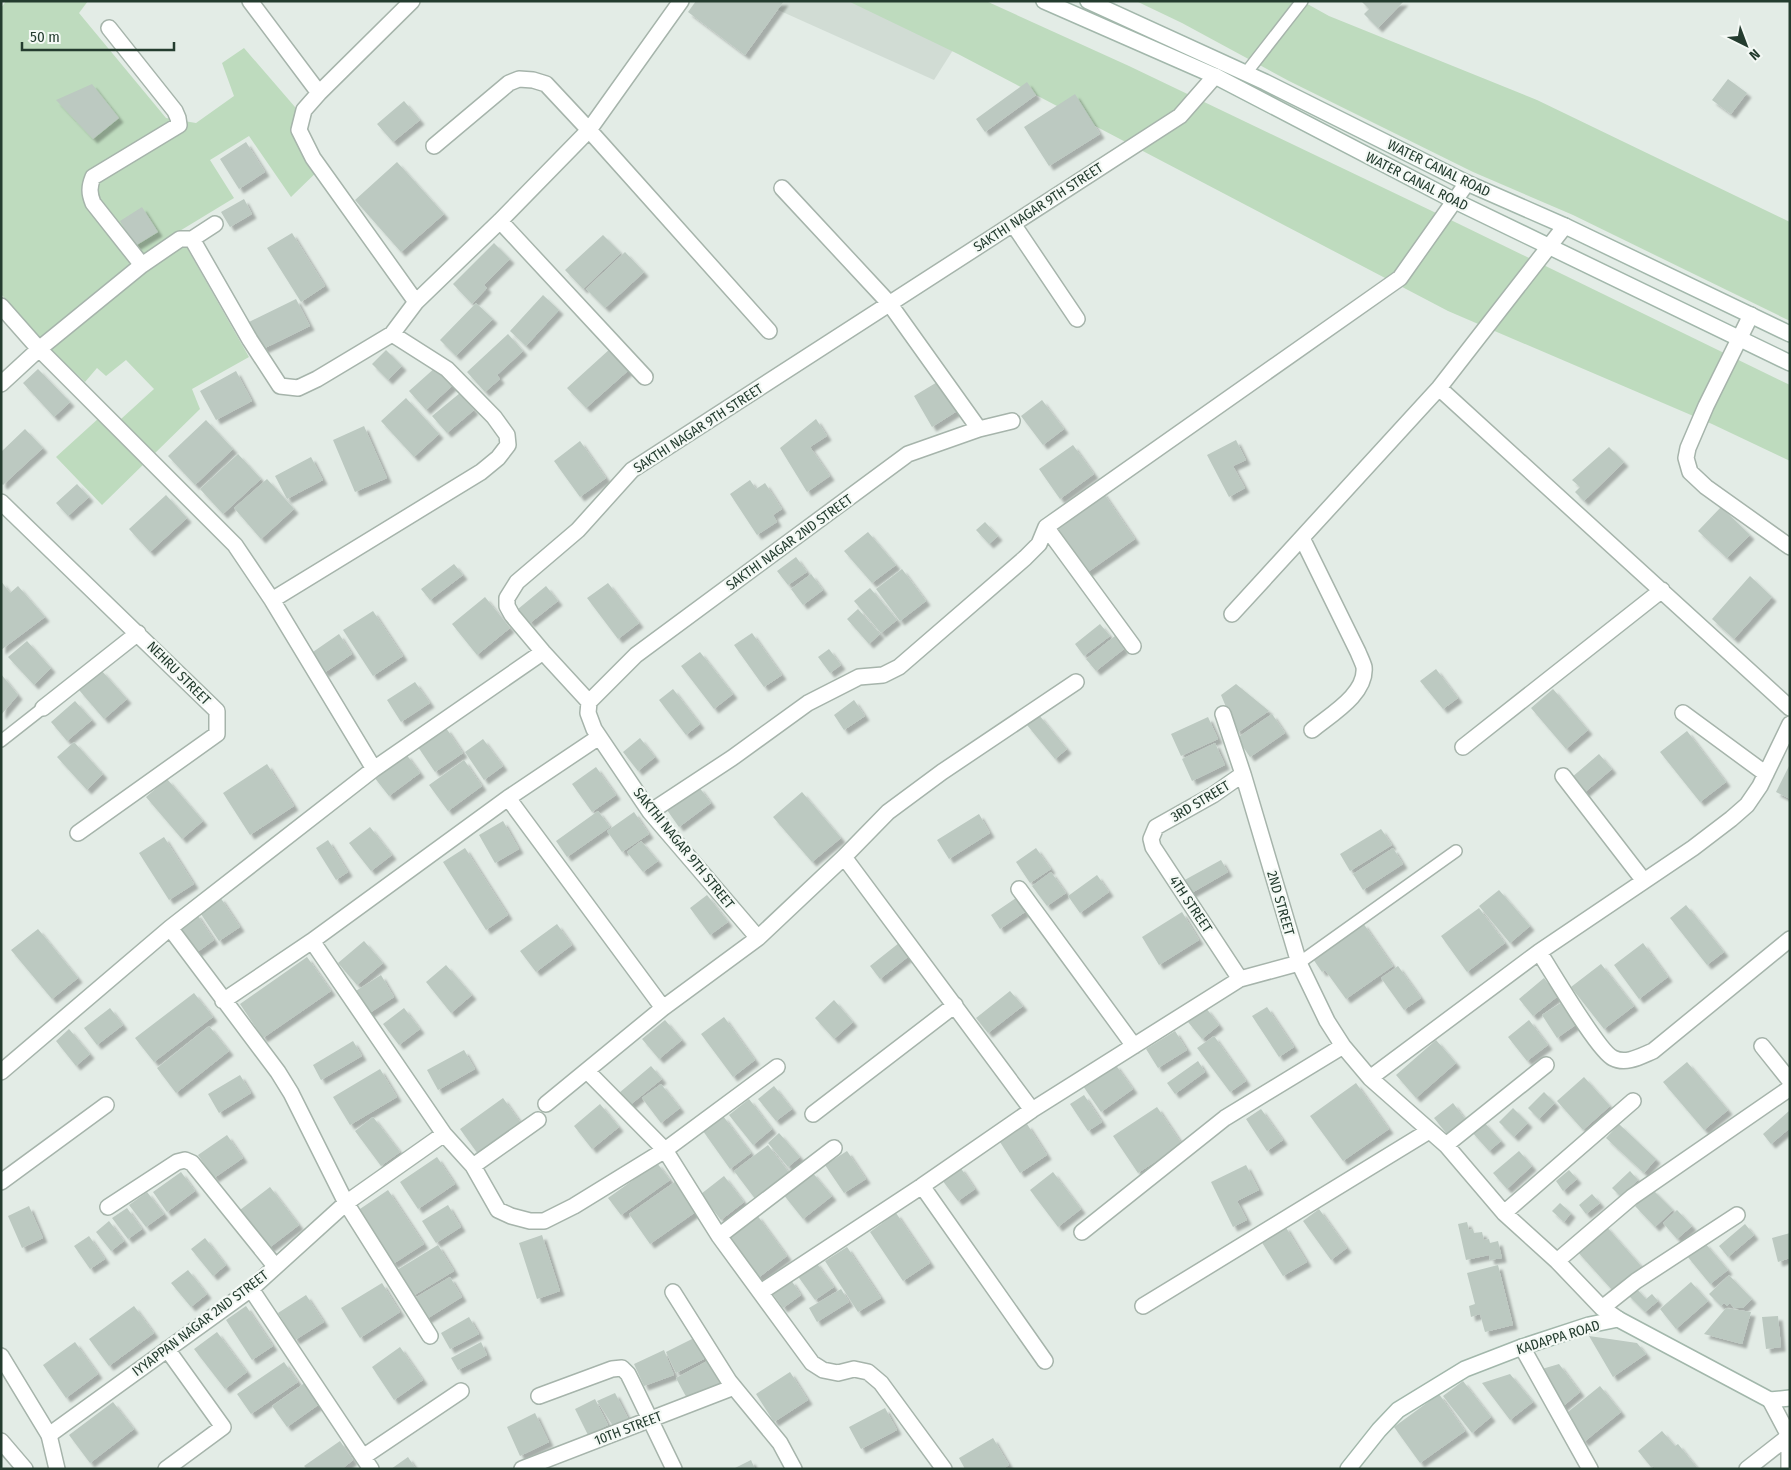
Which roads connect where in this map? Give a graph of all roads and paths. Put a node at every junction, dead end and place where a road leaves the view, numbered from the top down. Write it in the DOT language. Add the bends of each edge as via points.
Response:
graph roads {
  1 [pos="250,1"];
  2 [pos="412,1"];
  3 [pos="681,1"];
  4 [pos="1044,1"];
  5 [pos="1088,1"];
  6 [pos="1302,1"];
  7 [pos="109,28"];
  8 [pos="1246,73"];
  9 [pos="1215,76"];
  10 [pos="319,93"];
  11 [pos="589,130"];
  12 [pos="434,146"];
  13 [pos="1467,183"];
  14 [pos="782,188"];
  15 [pos="1455,201"];
  16 [pos="500,221"];
  17 [pos="215,224"];
  18 [pos="1013,224"];
  19 [pos="1565,226"];
  20 [pos="192,239"];
  21 [pos="1550,246"];
  22 [pos="142,264"];
  23 [pos="416,302"];
  24 [pos="889,303"];
  25 [pos="1,306"];
  26 [pos="1751,316"];
  27 [pos="1077,319"];
  28 [pos="769,331"];
  29 [pos="392,334"];
  30 [pos="1790,334"];
  31 [pos="1739,339"];
  32 [pos="39,349"];
  33 [pos="1790,363"];
  34 [pos="645,377"];
  35 [pos="1,384"];
  36 [pos="1439,388"];
  37 [pos="1012,421"];
  38 [pos="979,429"];
  39 [pos="1,502"];
  40 [pos="1046,527"];
  41 [pos="1302,538"];
  42 [pos="1790,547"];
  43 [pos="1662,590"];
  44 [pos="272,600"];
  45 [pos="1232,614"];
  46 [pos="138,633"];
  47 [pos="1133,646"];
  48 [pos="543,652"];
  49 [pos="1076,682"];
  50 [pos="589,702"];
  51 [pos="43,708"];
  52 [pos="1790,708"];
  53 [pos="1684,713"];
  54 [pos="1223,714"];
  55 [pos="1790,724"];
  56 [pos="1312,730"];
  57 [pos="600,737"];
  58 [pos="1,741"];
  59 [pos="1463,747"];
  60 [pos="374,769"];
  61 [pos="1243,774"];
  62 [pos="1766,774"];
  63 [pos="1563,776"];
  64 [pos="508,798"];
  65 [pos="650,812"];
  66 [pos="1156,827"];
  67 [pos="78,833"];
  68 [pos="1456,851"];
  69 [pos="844,857"];
  70 [pos="1644,881"];
  71 [pos="1019,889"];
  72 [pos="170,928"];
  73 [pos="758,938"];
  74 [pos="1790,939"];
  75 [pos="312,941"];
  76 [pos="1539,952"];
  77 [pos="1299,963"];
  78 [pos="1240,979"];
  79 [pos="223,1001"];
  80 [pos="956,1005"];
  81 [pos="662,1008"];
  82 [pos="1134,1046"];
  83 [pos="1342,1046"];
  84 [pos="1762,1046"];
  85 [pos="1546,1065"];
  86 [pos="777,1067"];
  87 [pos="588,1071"];
  88 [pos="1,1072"];
  89 [pos="1370,1078"];
  90 [pos="1790,1081"];
  91 [pos="1790,1088"];
  92 [pos="1633,1101"];
  93 [pos="546,1104"];
  94 [pos="106,1105"];
  95 [pos="1032,1110"];
  96 [pos="813,1114"];
  97 [pos="538,1120"];
  98 [pos="1429,1131"];
  99 [pos="444,1134"];
  100 [pos="1446,1144"];
  101 [pos="834,1148"];
  102 [pos="666,1150"];
  103 [pos="474,1166"];
  104 [pos="1,1182"];
  105 [pos="922,1186"];
  106 [pos="346,1203"];
  107 [pos="108,1207"];
  108 [pos="1504,1213"];
  109 [pos="1738,1215"];
  110 [pos="1082,1232"];
  111 [pos="719,1236"];
  112 [pos="1557,1261"];
  113 [pos="275,1266"];
  114 [pos="251,1289"];
  115 [pos="673,1292"];
  116 [pos="761,1292"];
  117 [pos="1143,1306"];
  118 [pos="1602,1308"];
  119 [pos="1618,1319"];
  120 [pos="430,1336"];
  121 [pos="1522,1348"];
  122 [pos="167,1349"];
  123 [pos="1,1356"];
  124 [pos="1045,1361"];
  125 [pos="734,1387"];
  126 [pos="461,1391"];
  127 [pos="538,1396"];
  128 [pos="1790,1398"];
  129 [pos="1770,1400"];
  130 [pos="650,1419"];
  131 [pos="49,1435"];
  132 [pos="1789,1437"];
  133 [pos="1,1441"];
  134 [pos="367,1463"];
  135 [pos="25,1469"];
  136 [pos="57,1469"];
  137 [pos="166,1469"];
  138 [pos="522,1469"];
  139 [pos="674,1469"];
  140 [pos="794,1469"];
  141 [pos="944,1469"];
  142 [pos="1348,1469"];
  143 [pos="1590,1469"];
  144 [pos="1747,1469"];
  145 [pos="1789,1469"];
  1 -- 10 [label="street"];
  2 -- 10 [label="street"];
  3 -- 11 [label="street"];
  4 -- 9 [label="street, WATER CANAL ROAD"];
  5 -- 8 [label="street, WATER CANAL ROAD"];
  6 -- 8 [label="lane"];
  7 -- 22 [label="street" via="178,118 178,125 93,177 89,186 93,203"];
  8 -- 13 [label="street, WATER CANAL ROAD"];
  9 -- 15 [label="street, WATER CANAL ROAD"];
  9 -- 18 [label="street, SAKTHI NAGAR 9TH STREET" via="1180,116"];
  10 -- 23 [label="street" via="304,110 299,130 313,158"];
  11 -- 12 [label="street" via="546,84 519,79 509,83"];
  11 -- 16 [label="street"];
  11 -- 28 [label="street"];
  13 -- 15 [label="street"];
  13 -- 19 [label="street, WATER CANAL ROAD"];
  14 -- 24 [label="street"];
  15 -- 21 [label="street, WATER CANAL ROAD"];
  15 -- 40 [label="street" via="1400,278"];
  16 -- 23 [label="street"];
  16 -- 34 [label="street"];
  17 -- 20 [label="street"];
  18 -- 24 [label="street, SAKTHI NAGAR 9TH STREET"];
  18 -- 27 [label="street"];
  19 -- 21 [label="street"];
  19 -- 26 [label="street, WATER CANAL ROAD"];
  20 -- 22 [label="street" via="180,239"];
  20 -- 29 [label="street" via="280,386 298,388"];
  21 -- 31 [label="street, WATER CANAL ROAD"];
  21 -- 36 [label="street"];
  22 -- 32 [label="street"];
  23 -- 29 [label="street"];
  24 -- 38 [label="street"];
  24 -- 48 [label="street, SAKTHI NAGAR 9TH STREET" via="632,470 578,530 517,582 507,598 507,606"];
  25 -- 32 [label="street"];
  26 -- 30 [label="street, WATER CANAL ROAD"];
  26 -- 31 [label="street"];
  29 -- 44 [label="street" via="447,369 494,417 508,435 508,445 481,472"];
  31 -- 33 [label="street, WATER CANAL ROAD"];
  31 -- 42 [label="street" via="1706,406 1686,458 1690,472 1706,487"];
  32 -- 35 [label="street"];
  32 -- 44 [label="street" via="234,546"];
  36 -- 41 [label="street"];
  36 -- 43 [label="street"];
  37 -- 38 [label="street, SAKTHI NAGAR 2ND STREET"];
  38 -- 50 [label="street, SAKTHI NAGAR 2ND STREET" via="908,454 636,655"];
  39 -- 46 [label="street, NEHRU STREET"];
  40 -- 47 [label="street"];
  40 -- 65 [label="street" via="1039,544 1025,558 899,667 883,675 859,677 808,703"];
  41 -- 45 [label="street"];
  41 -- 56 [label="street" via="1364,668 1362,684 1354,696"];
  43 -- 52 [label="street"];
  43 -- 59 [label="street"];
  44 -- 60 [label="street"];
  46 -- 51 [label="street"];
  46 -- 67 [label="street, NEHRU STREET" via="217,711 217,734"];
  48 -- 50 [label="street, SAKTHI NAGAR 9TH STREET"];
  48 -- 60 [label="street"];
  49 -- 69 [label="street" via="888,812"];
  50 -- 57 [label="street, SAKTHI NAGAR 9TH STREET" via="588,713"];
  51 -- 58 [label="lane"];
  53 -- 62 [label="street"];
  54 -- 61 [label="street, 2ND STREET"];
  55 -- 62 [label="street"];
  57 -- 64 [label="street"];
  57 -- 65 [label="street, SAKTHI NAGAR 9TH STREET"];
  60 -- 72 [label="street"];
  61 -- 66 [label="street, 3RD STREET"];
  61 -- 77 [label="street, 2ND STREET"];
  62 -- 70 [label="street" via="1748,805"];
  63 -- 70 [label="street"];
  64 -- 75 [label="street"];
  64 -- 81 [label="street"];
  65 -- 73 [label="street, SAKTHI NAGAR 9TH STREET"];
  66 -- 78 [label="street, 4TH STREET" via="1151,839 1153,847"];
  68 -- 77 [label="lane"];
  69 -- 73 [label="street"];
  69 -- 80 [label="street"];
  70 -- 76 [label="street"];
  71 -- 82 [label="street"];
  72 -- 79 [label="street"];
  72 -- 88 [label="street"];
  73 -- 81 [label="street"];
  74 -- 76 [label="street" via="1653,1051 1630,1061 1613,1058 1596,1041"];
  75 -- 79 [label="street"];
  75 -- 99 [label="street"];
  76 -- 89 [label="street"];
  77 -- 78 [label="street"];
  77 -- 83 [label="street, 2ND STREET"];
  78 -- 82 [label="street"];
  79 -- 106 [label="street" via="291,1093"];
  80 -- 95 [label="street"];
  80 -- 96 [label="street"];
  81 -- 87 [label="street"];
  82 -- 95 [label="street"];
  83 -- 89 [label="street, 2ND STREET"];
  83 -- 110 [label="street" via="1225,1118"];
  84 -- 90 [label="street"];
  85 -- 100 [label="street"];
  86 -- 102 [label="street"];
  87 -- 93 [label="street"];
  87 -- 102 [label="street"];
  89 -- 98 [label="street, 2ND STREET"];
  91 -- 112 [label="street" via="1632,1197"];
  92 -- 108 [label="street"];
  94 -- 104 [label="street"];
  95 -- 105 [label="street"];
  97 -- 103 [label="street"];
  98 -- 100 [label="street, 2ND STREET"];
  98 -- 117 [label="street"];
  99 -- 103 [label="street"];
  99 -- 106 [label="street, IYYAPPAN NAGAR 2ND STREET"];
  100 -- 108 [label="street, 2ND STREET"];
  101 -- 111 [label="street"];
  102 -- 103 [label="street" via="544,1221 530,1222 498,1210"];
  102 -- 111 [label="street"];
  105 -- 116 [label="street"];
  105 -- 124 [label="street"];
  106 -- 113 [label="street, IYYAPPAN NAGAR 2ND STREET"];
  106 -- 120 [label="street"];
  107 -- 113 [label="street" via="185,1160 192,1163"];
  108 -- 112 [label="street, 2ND STREET"];
  109 -- 118 [label="street" via="1636,1281"];
  111 -- 116 [label="street"];
  112 -- 118 [label="street, 2ND STREET"];
  113 -- 114 [label="street, IYYAPPAN NAGAR 2ND STREET"];
  114 -- 122 [label="street, IYYAPPAN NAGAR 2ND STREET"];
  114 -- 134 [label="street"];
  115 -- 125 [label="street"];
  116 -- 141 [label="street" via="812,1363 823,1370 838,1373 854,1369 868,1372 881,1383"];
  118 -- 119 [label="street, 2ND STREET"];
  119 -- 121 [label="street, KADAPPA ROAD" via="1589,1325"];
  119 -- 129 [label="street, KADAPPA ROAD"];
  121 -- 142 [label="street, KADAPPA ROAD" via="1465,1369 1398,1410"];
  121 -- 143 [label="street"];
  122 -- 131 [label="street, IYYAPPAN NAGAR 2ND STREET"];
  122 -- 137 [label="street" via="223,1427"];
  123 -- 131 [label="street"];
  125 -- 130 [label="street, 10TH STREET"];
  125 -- 140 [label="street" via="780,1443"];
  126 -- 134 [label="street"];
  127 -- 130 [label="street" via="622,1368"];
  128 -- 129 [label="street"];
  129 -- 132 [label="street"];
  130 -- 138 [label="street, 10TH STREET"];
  130 -- 139 [label="street"];
  131 -- 136 [label="street"];
  132 -- 144 [label="street"];
  132 -- 145 [label="street"];
  133 -- 135 [label="street"];
}
